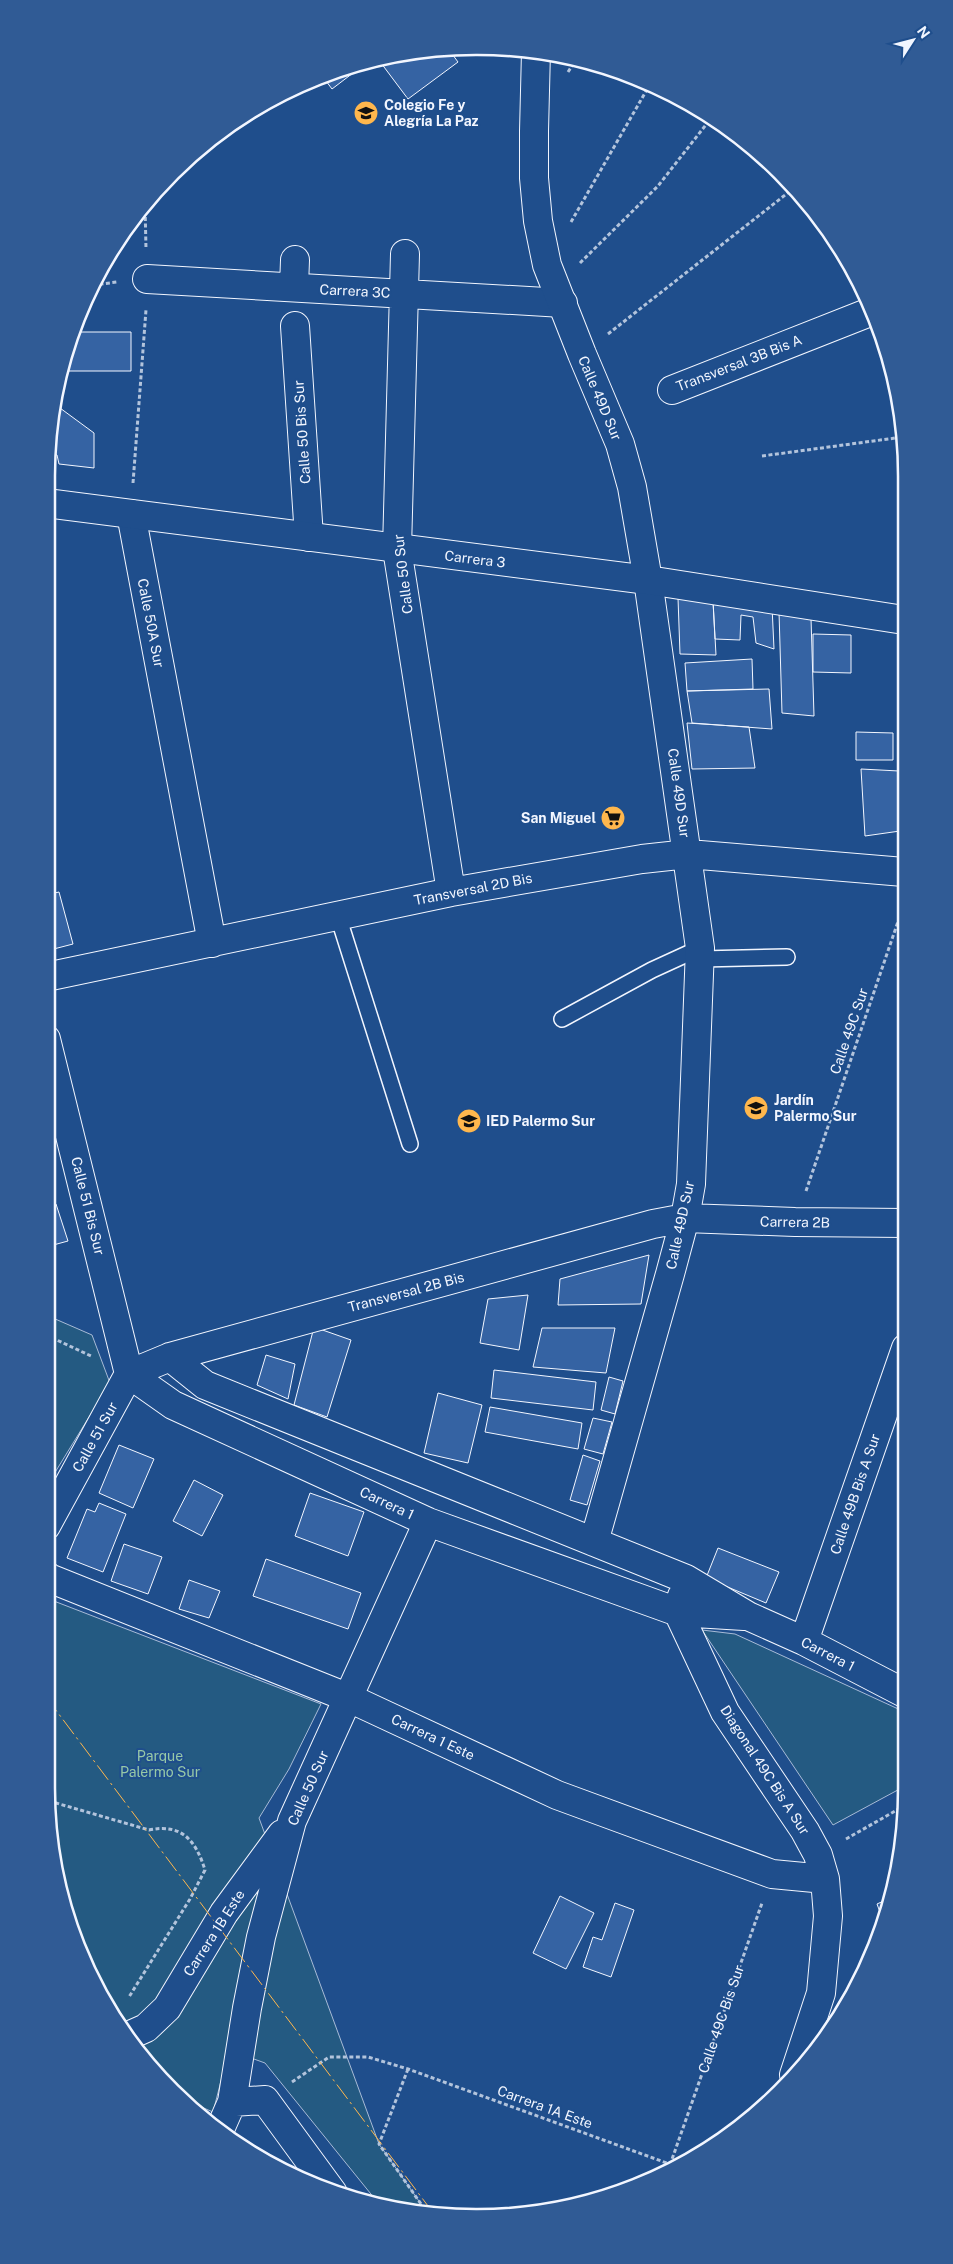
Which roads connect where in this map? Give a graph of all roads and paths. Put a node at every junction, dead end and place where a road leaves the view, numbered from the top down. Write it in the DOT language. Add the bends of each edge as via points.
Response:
graph roads {
  1 [pos="536,60"];
  2 [pos="647,91"];
  3 [pos="707,123"];
  4 [pos="788,193"];
  5 [pos="404,254"];
  6 [pos="295,260"];
  7 [pos="147,279"];
  8 [pos="555,285"];
  9 [pos="294,287"];
  10 [pos="404,294"];
  11 [pos="146,309"];
  12 [pos="865,314"];
  13 [pos="295,326"];
  14 [pos="582,354"];
  15 [pos="672,390"];
  16 [pos="896,438"];
  17 [pos="762,456"];
  18 [pos="55,504"];
  19 [pos="131,514"];
  20 [pos="309,537"];
  21 [pos="397,549"];
  22 [pos="648,580"];
  23 [pos="898,619"];
  24 [pos="688,854"];
  25 [pos="898,872"];
  26 [pos="451,892"];
  27 [pos="338,916"];
  28 [pos="898,922"];
  29 [pos="212,943"];
  30 [pos="700,953"];
  31 [pos="787,957"];
  32 [pos="55,975"];
  33 [pos="562,1019"];
  34 [pos="55,1075"];
  35 [pos="410,1144"];
  36 [pos="684,1218"];
  37 [pos="795,1222"];
  38 [pos="898,1223"];
  39 [pos="55,1339"];
  40 [pos="170,1357"];
  41 [pos="898,1371"];
  42 [pos="129,1374"];
  43 [pos="55,1510"];
  44 [pos="428,1522"];
  45 [pos="594,1542"];
  46 [pos="686,1578"];
  47 [pos="55,1580"];
  48 [pos="678,1612"];
  49 [pos="748,1616"];
  50 [pos="804,1641"];
  51 [pos="898,1690"];
  52 [pos="349,1698"];
  53 [pos="56,1804"];
  54 [pos="897,1811"];
  55 [pos="292,1821"];
  56 [pos="822,1867"];
  57 [pos="772,1874"];
  58 [pos="126,2003"];
  59 [pos="134,2033"];
  60 [pos="800,2057"];
  61 [pos="408,2069"];
  62 [pos="265,2100"];
  63 [pos="232,2102"];
  64 [pos="222,2124"];
  65 [pos="675,2159"];
  66 [pos="667,2164"];
  67 [pos="325,2181"];
  68 [pos="422,2205"];
  1 -- 8 [label="street, Calle 49D Sur" via="534,178 538,221"];
  2 -- 8 [label="path"];
  3 -- 8 [label="path" via="658,186"];
  4 -- 14 [label="path"];
  5 -- 10 [label="street, Calle 50 Sur"];
  6 -- 9 [label="street"];
  7 -- 9 [label="street, Carrera 3C"];
  8 -- 10 [label="street, Carrera 3C"];
  8 -- 14 [label="street, Calle 49D Sur"];
  9 -- 10 [label="street, Carrera 3C"];
  10 -- 21 [label="street, Calle 50 Sur"];
  11 -- 19 [label="path"];
  12 -- 15 [label="street, Transversal 3B Bis A"];
  13 -- 20 [label="street, Calle 50 Bis Sur"];
  14 -- 22 [label="street, Calle 49D Sur" via="620,444 632,487"];
  16 -- 17 [label="path"];
  18 -- 19 [label="street, Carrera 3"];
  19 -- 20 [label="street, Carrera 3"];
  19 -- 29 [label="street, Calle 50A Sur"];
  20 -- 21 [label="street, Carrera 3"];
  21 -- 22 [label="street, Carrera 3"];
  21 -- 26 [label="street, Calle 50 Sur"];
  22 -- 23 [label="street, Carrera 3"];
  22 -- 24 [label="street, Calle 49D Sur"];
  24 -- 25 [label="street, Transversal 2D Bis"];
  24 -- 26 [label="street, Transversal 2D Bis" via="609,864"];
  24 -- 30 [label="street, Calle 49D Sur"];
  26 -- 27 [label="street, Transversal 2D Bis"];
  27 -- 29 [label="street, Transversal 2D Bis"];
  27 -- 35 [label="lane"];
  28 -- 37 [label="path, Calle 49C Sur"];
  29 -- 32 [label="street, Transversal 2D Bis"];
  30 -- 31 [label="lane"];
  30 -- 33 [label="lane" via="652,970"];
  30 -- 36 [label="street, Calle 49D Sur" via="691,1184"];
  34 -- 42 [label="street, Calle 51 Bis Sur"];
  36 -- 37 [label="street, Carrera 2B"];
  36 -- 40 [label="street, Transversal 2B Bis"];
  36 -- 45 [label="street, Calle 49D Sur"];
  37 -- 38 [label="street, Carrera 2B"];
  39 -- 42 [label="path"];
  40 -- 42 [label="street, Transversal 2B Bis"];
  40 -- 45 [label="street, Carrera 1" via="206,1386"];
  41 -- 50 [label="street, Calle 49B Bis A Sur"];
  42 -- 43 [label="street, Calle 51 Sur"];
  42 -- 44 [label="street, Carrera 1" via="173,1406"];
  44 -- 48 [label="street, Carrera 1"];
  44 -- 52 [label="street, Calle 50 Sur"];
  45 -- 46 [label="street, Carrera 1"];
  46 -- 48 [label="street"];
  46 -- 49 [label="street, Carrera 1"];
  47 -- 52 [label="street, Carrera 1 Este"];
  48 -- 49 [label="street, Carrera 1"];
  48 -- 56 [label="street, Diagonal 49C Bis A Sur" via="725,1712 788,1803"];
  49 -- 50 [label="street, Carrera 1"];
  50 -- 51 [label="street, Carrera 1"];
  52 -- 55 [label="street, Calle 50 Sur"];
  52 -- 57 [label="street, Carrera 1 Este" via="557,1794"];
  53 -- 58 [label="path" via="149,1830 164,1827 185,1835 198,1850 205,1870"];
  54 -- 56 [label="path"];
  55 -- 59 [label="street, Carrera 1B Este" via="224,1914 167,2008 146,2028"];
  55 -- 63 [label="street, Calle 50 Sur" via="261,1937"];
  56 -- 57 [label="street, Carrera 1 Este"];
  56 -- 60 [label="street" via="828,1916 821,1993"];
  57 -- 65 [label="path, Calle 49C Bis Sur"];
  61 -- 62 [label="path, Carrera 1A Este" via="368,2057 329,2057"];
  61 -- 66 [label="path, Carrera 1A Este"];
  61 -- 68 [label="path" via="379,2144"];
  62 -- 63 [label="street"];
  62 -- 67 [label="street"];
  63 -- 64 [label="street, Calle 50 Sur"];
}
